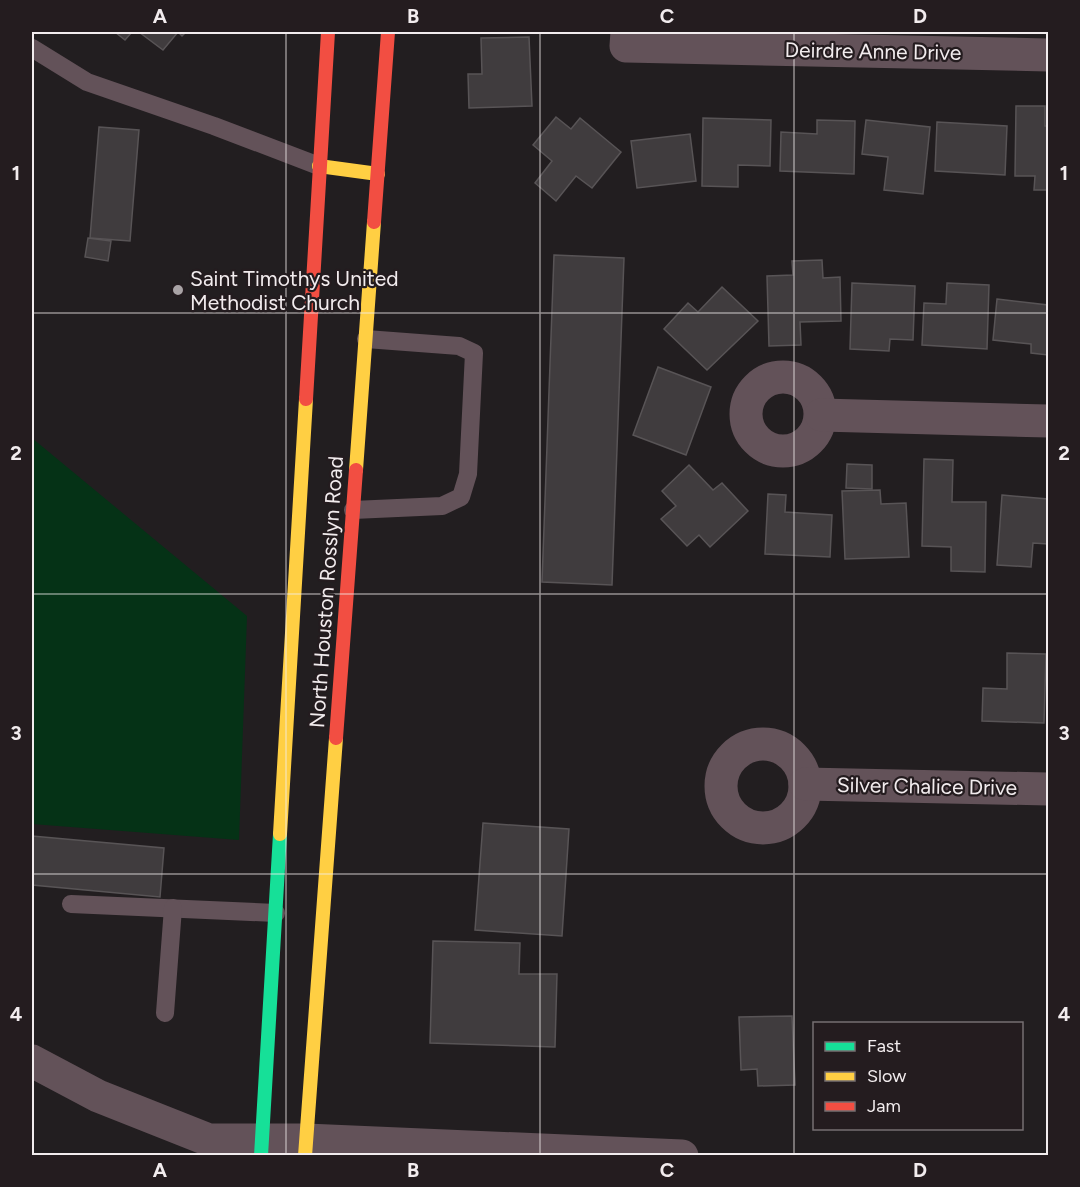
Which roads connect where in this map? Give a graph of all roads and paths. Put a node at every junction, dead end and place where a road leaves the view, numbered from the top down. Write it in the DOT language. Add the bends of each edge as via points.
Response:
graph roads {
  1 [pos="328,32"];
  2 [pos="388,32"];
  3 [pos="627,39"];
  4 [pos="32,48"];
  5 [pos="1048,55"];
  6 [pos="319,166"];
  7 [pos="378,174"];
  8 [pos="366,339"];
  9 [pos="821,415"];
  10 [pos="1048,421"];
  11 [pos="353,510"];
  12 [pos="805,784"];
  13 [pos="1048,789"];
  14 [pos="71,904"];
  15 [pos="172,908"];
  16 [pos="276,913"];
  17 [pos="165,1013"];
  18 [pos="32,1061"];
  19 [pos="261,1148"];
  20 [pos="305,1148"];
  21 [pos="682,1155"];
  1 -- 6 [label="main road, North Houston Rosslyn Road"];
  2 -- 7 [label="main road, North Houston Rosslyn Road"];
  3 -- 5 [label="street, Deirdre Anne Drive"];
  4 -- 6 [label="lane" via="87,82"];
  6 -- 7 [label="main road"];
  6 -- 16 [label="main road, North Houston Rosslyn Road" via="300,606"];
  7 -- 8 [label="main road, North Houston Rosslyn Road"];
  8 -- 11 [label="main road, North Houston Rosslyn Road"];
  8 -- 11 [label="lane" via="459,346 474,353 468,474 461,497 442,506"];
  9 -- 10 [label="street"];
  11 -- 20 [label="main road, North Houston Rosslyn Road" via="340,614"];
  12 -- 13 [label="street, Silver Chalice Drive"];
  14 -- 15 [label="lane"];
  15 -- 16 [label="lane"];
  15 -- 17 [label="lane"];
  16 -- 19 [label="main road, North Houston Rosslyn Road"];
  18 -- 19 [label="street" via="98,1095 209,1140"];
  19 -- 20 [label="street"];
  20 -- 21 [label="street"];
}
